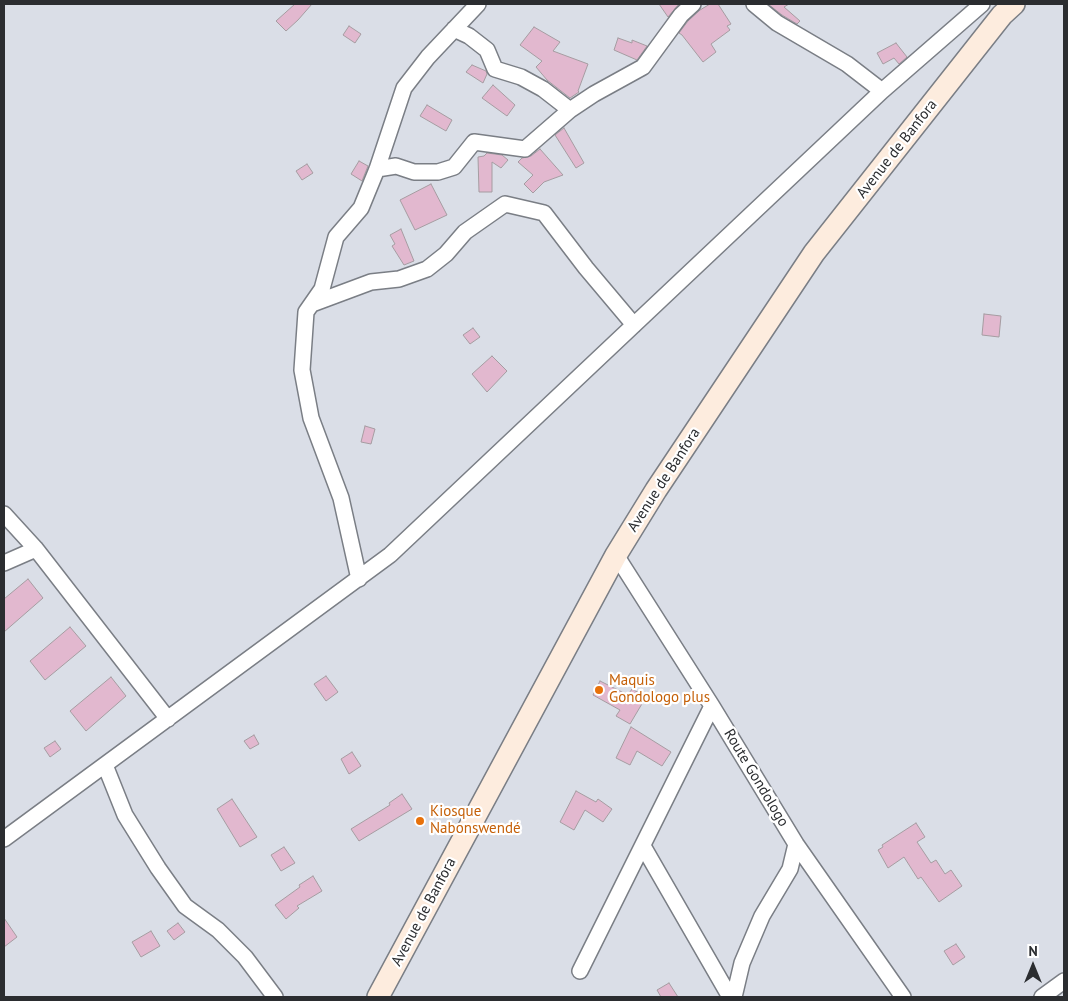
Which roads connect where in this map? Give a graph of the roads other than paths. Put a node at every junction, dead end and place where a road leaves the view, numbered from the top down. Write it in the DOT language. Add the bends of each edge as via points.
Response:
graph roads {
  1 [pos="478,4"];
  2 [pos="693,4"];
  3 [pos="754,4"];
  4 [pos="983,4"];
  5 [pos="1008,10"];
  6 [pos="454,28"];
  7 [pos="882,91"];
  8 [pos="570,110"];
  9 [pos="377,169"];
  10 [pos="312,304"];
  11 [pos="634,325"];
  12 [pos="4,514"];
  13 [pos="36,549"];
  14 [pos="616,555"];
  15 [pos="4,563"];
  16 [pos="359,578"];
  17 [pos="712,706"];
  18 [pos="168,719"];
  19 [pos="105,765"];
  20 [pos="4,839"];
  21 [pos="796,844"];
  22 [pos="643,846"];
  23 [pos="580,971"];
  24 [pos="1064,981"];
  25 [pos="275,997"];
  26 [pos="378,997"];
  27 [pos="732,997"];
  28 [pos="902,997"];
  29 [pos="1042,997"];
  1 -- 6 [label="street"];
  2 -- 8 [label="street" via="643,67"];
  3 -- 7 [label="street" via="777,23 847,64"];
  4 -- 5 [label="street"];
  4 -- 7 [label="street"];
  5 -- 14 [label="main road, Avenue de Banfora" via="814,253"];
  6 -- 8 [label="street" via="487,50 494,69 521,76"];
  6 -- 9 [label="street" via="404,88"];
  7 -- 11 [label="street"];
  8 -- 9 [label="street" via="525,149 474,142 454,167 438,172 414,172 396,166"];
  9 -- 10 [label="street" via="361,208 336,237 322,289"];
  10 -- 11 [label="street" via="371,282 399,279 427,269 446,254 465,232 505,204 544,213"];
  10 -- 16 [label="street" via="306,312 302,370 311,418 341,498"];
  11 -- 16 [label="street" via="390,555"];
  12 -- 13 [label="street"];
  13 -- 15 [label="street"];
  13 -- 18 [label="street"];
  14 -- 17 [label="street, Route Gondologo"];
  14 -- 26 [label="main road, Avenue de Banfora"];
  16 -- 18 [label="street"];
  17 -- 21 [label="street, Route Gondologo"];
  17 -- 22 [label="street"];
  18 -- 19 [label="street"];
  19 -- 20 [label="street"];
  19 -- 25 [label="street" via="125,815 185,906 218,930 245,957"];
  21 -- 27 [label="street" via="790,869 762,916 742,962"];
  21 -- 28 [label="street, Route Gondologo"];
  22 -- 23 [label="street"];
  22 -- 27 [label="street"];
  24 -- 29 [label="street"];
}
